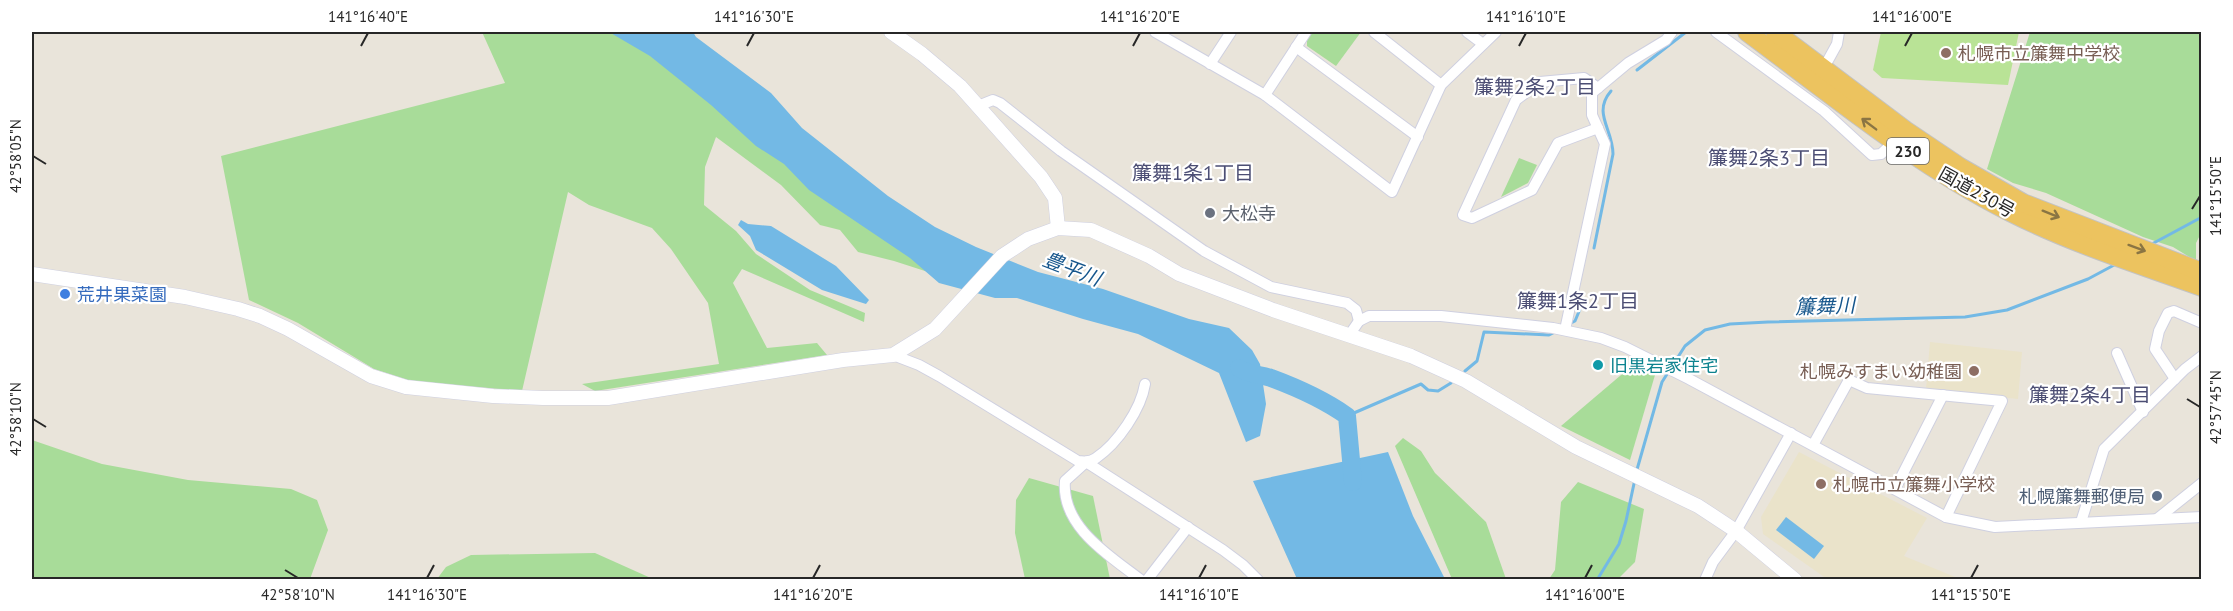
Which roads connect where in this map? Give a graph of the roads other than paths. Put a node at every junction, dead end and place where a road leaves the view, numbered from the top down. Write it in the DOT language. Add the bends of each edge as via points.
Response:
graph roads {
  1 [pos="891,32"];
  2 [pos="1158,32"];
  3 [pos="1231,32"];
  4 [pos="1306,32"];
  5 [pos="1375,32"];
  6 [pos="1467,32"];
  7 [pos="1496,32"];
  8 [pos="1672,32"];
  9 [pos="1716,32"];
  10 [pos="1747,32"];
  11 [pos="1839,32"];
  12 [pos="1782,39"];
  13 [pos="1483,44"];
  14 [pos="1296,47"];
  15 [pos="1210,64"];
  16 [pos="1819,76"];
  17 [pos="1441,85"];
  18 [pos="1598,88"];
  19 [pos="1265,95"];
  20 [pos="978,106"];
  21 [pos="1598,128"];
  22 [pos="1900,136"];
  23 [pos="1418,137"];
  24 [pos="1052,230"];
  25 [pos="2092,239"];
  26 [pos="2202,272"];
  27 [pos="32,274"];
  28 [pos="2202,287"];
  29 [pos="1359,321"];
  30 [pos="2202,323"];
  31 [pos="1565,330"];
  32 [pos="1350,334"];
  33 [pos="2117,353"];
  34 [pos="893,354"];
  35 [pos="2202,356"];
  36 [pos="2175,380"];
  37 [pos="1145,384"];
  38 [pos="1942,395"];
  39 [pos="2143,412"];
  40 [pos="1791,433"];
  41 [pos="1813,445"];
  42 [pos="1086,462"];
  43 [pos="2202,483"];
  44 [pos="1894,489"];
  45 [pos="1946,517"];
  46 [pos="2202,517"];
  47 [pos="2156,519"];
  48 [pos="2081,522"];
  49 [pos="1188,527"];
  50 [pos="1736,531"];
  51 [pos="1141,579"];
  52 [pos="1147,579"];
  53 [pos="1258,579"];
  54 [pos="1705,579"];
  55 [pos="1795,579"];
  1 -- 20 [label="street" via="944,71"];
  2 -- 15 [label="street"];
  3 -- 15 [label="street"];
  4 -- 14 [label="street"];
  5 -- 17 [label="street"];
  6 -- 13 [label="street"];
  7 -- 13 [label="street"];
  8 -- 18 [label="street"];
  9 -- 22 [label="street" via="1824,111 1872,155 1881,154"];
  10 -- 12 [label="highway, 国道230号 / 230"];
  11 -- 16 [label="street" via="1838,44"];
  12 -- 16 [label="highway, 国道230号 / 230"];
  13 -- 17 [label="street"];
  14 -- 19 [label="street"];
  14 -- 23 [label="street"];
  15 -- 19 [label="street"];
  16 -- 22 [label="highway, 国道230号 / 230"];
  17 -- 23 [label="street"];
  18 -- 21 [label="street" via="1592,93 1592,115"];
  18 -- 21 [label="street" via="1584,78 1540,82 1516,100 1463,215 1472,218 1532,190 1558,143"];
  19 -- 23 [label="street" via="1392,192"];
  20 -- 24 [label="street" via="1055,198"];
  20 -- 29 [label="street" via="993,100 1000,103 1061,151 1204,251 1271,288 1347,303 1356,310"];
  21 -- 31 [label="street" via="1605,144"];
  22 -- 25 [label="highway, 国道230号 / 230"];
  24 -- 32 [label="street" via="1082,228 1106,235 1179,274"];
  24 -- 34 [label="street" via="1028,239 1002,256 935,329"];
  25 -- 26 [label="highway, 国道230号 / 230, one-way"];
  25 -- 28 [label="highway, 国道230号 / 230" via="2157,271"];
  27 -- 34 [label="street" via="223,305 288,329 390,384 493,396 608,398"];
  29 -- 31 [label="street" via="1369,316 1441,316"];
  29 -- 32 [label="street"];
  30 -- 36 [label="street" via="2174,310 2168,313 2159,331 2155,349"];
  31 -- 40 [label="street" via="1626,347"];
  32 -- 50 [label="street" via="1467,381 1576,447 1666,489"];
  33 -- 39 [label="street"];
  34 -- 42 [label="street" via="939,376 1078,461"];
  35 -- 36 [label="street"];
  36 -- 39 [label="street"];
  37 -- 42 [label="street" via="1143,398 1122,432 1095,459"];
  38 -- 41 [label="street" via="1867,388 1849,380"];
  38 -- 44 [label="street"];
  38 -- 45 [label="street" via="2002,401"];
  39 -- 48 [label="street" via="2104,449"];
  40 -- 41 [label="street"];
  40 -- 50 [label="street"];
  41 -- 44 [label="street"];
  42 -- 49 [label="street"];
  42 -- 51 [label="street" via="1065,482 1067,503 1074,518 1088,536"];
  43 -- 47 [label="street"];
  44 -- 45 [label="street"];
  45 -- 48 [label="street" via="1995,527"];
  46 -- 47 [label="street"];
  47 -- 48 [label="street"];
  49 -- 52 [label="street"];
  49 -- 53 [label="street"];
  50 -- 54 [label="street"];
  50 -- 55 [label="street"];
}
